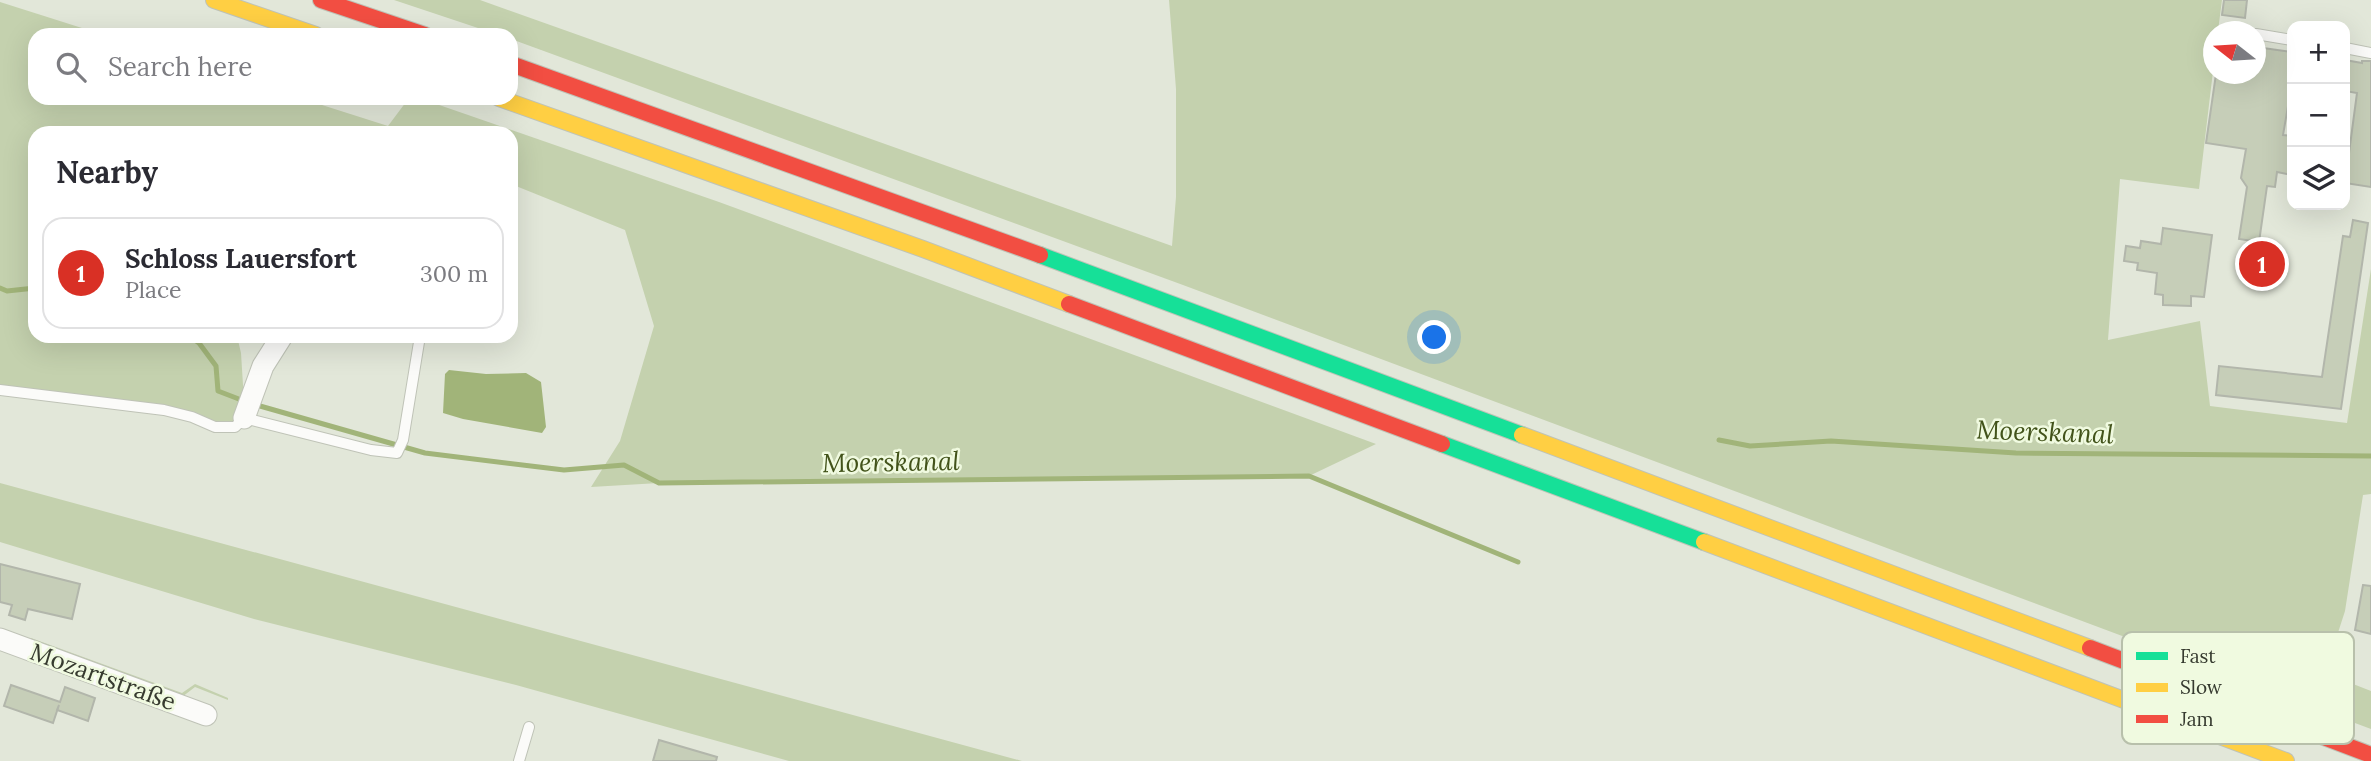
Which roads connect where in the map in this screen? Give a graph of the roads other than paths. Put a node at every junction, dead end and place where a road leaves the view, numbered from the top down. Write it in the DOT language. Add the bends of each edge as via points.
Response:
graph roads {
  1 [pos="214,0"];
  2 [pos="321,0"];
  3 [pos="296,28"];
  4 [pos="404,28"];
  5 [pos="2266,36"];
  6 [pos="2287,39"];
  7 [pos="2350,49"];
  8 [pos="2371,52"];
  9 [pos="518,67"];
  10 [pos="518,105"];
  11 [pos="277,343"];
  12 [pos="419,343"];
  13 [pos="0,390"];
  14 [pos="244,418"];
  15 [pos="0,639"];
  16 [pos="2122,661"];
  17 [pos="2122,699"];
  18 [pos="206,715"];
  19 [pos="529,727"];
  20 [pos="2241,744"];
  21 [pos="2342,744"];
  22 [pos="2371,755"];
  23 [pos="519,761"];
  24 [pos="2286,761"];
  1 -- 3 [label="highway"];
  2 -- 4 [label="highway"];
  5 -- 6 [label="lane"];
  7 -- 8 [label="lane"];
  9 -- 16 [label="highway" via="938,217"];
  10 -- 17 [label="highway" via="923,249"];
  11 -- 14 [label="street" via="262,366"];
  12 -- 14 [label="lane" via="397,453"];
  13 -- 14 [label="lane" via="164,410 215,427 235,427"];
  15 -- 18 [label="street, Mozartstraße"];
  19 -- 23 [label="lane"];
  20 -- 24 [label="highway"];
  21 -- 22 [label="highway"];
}
